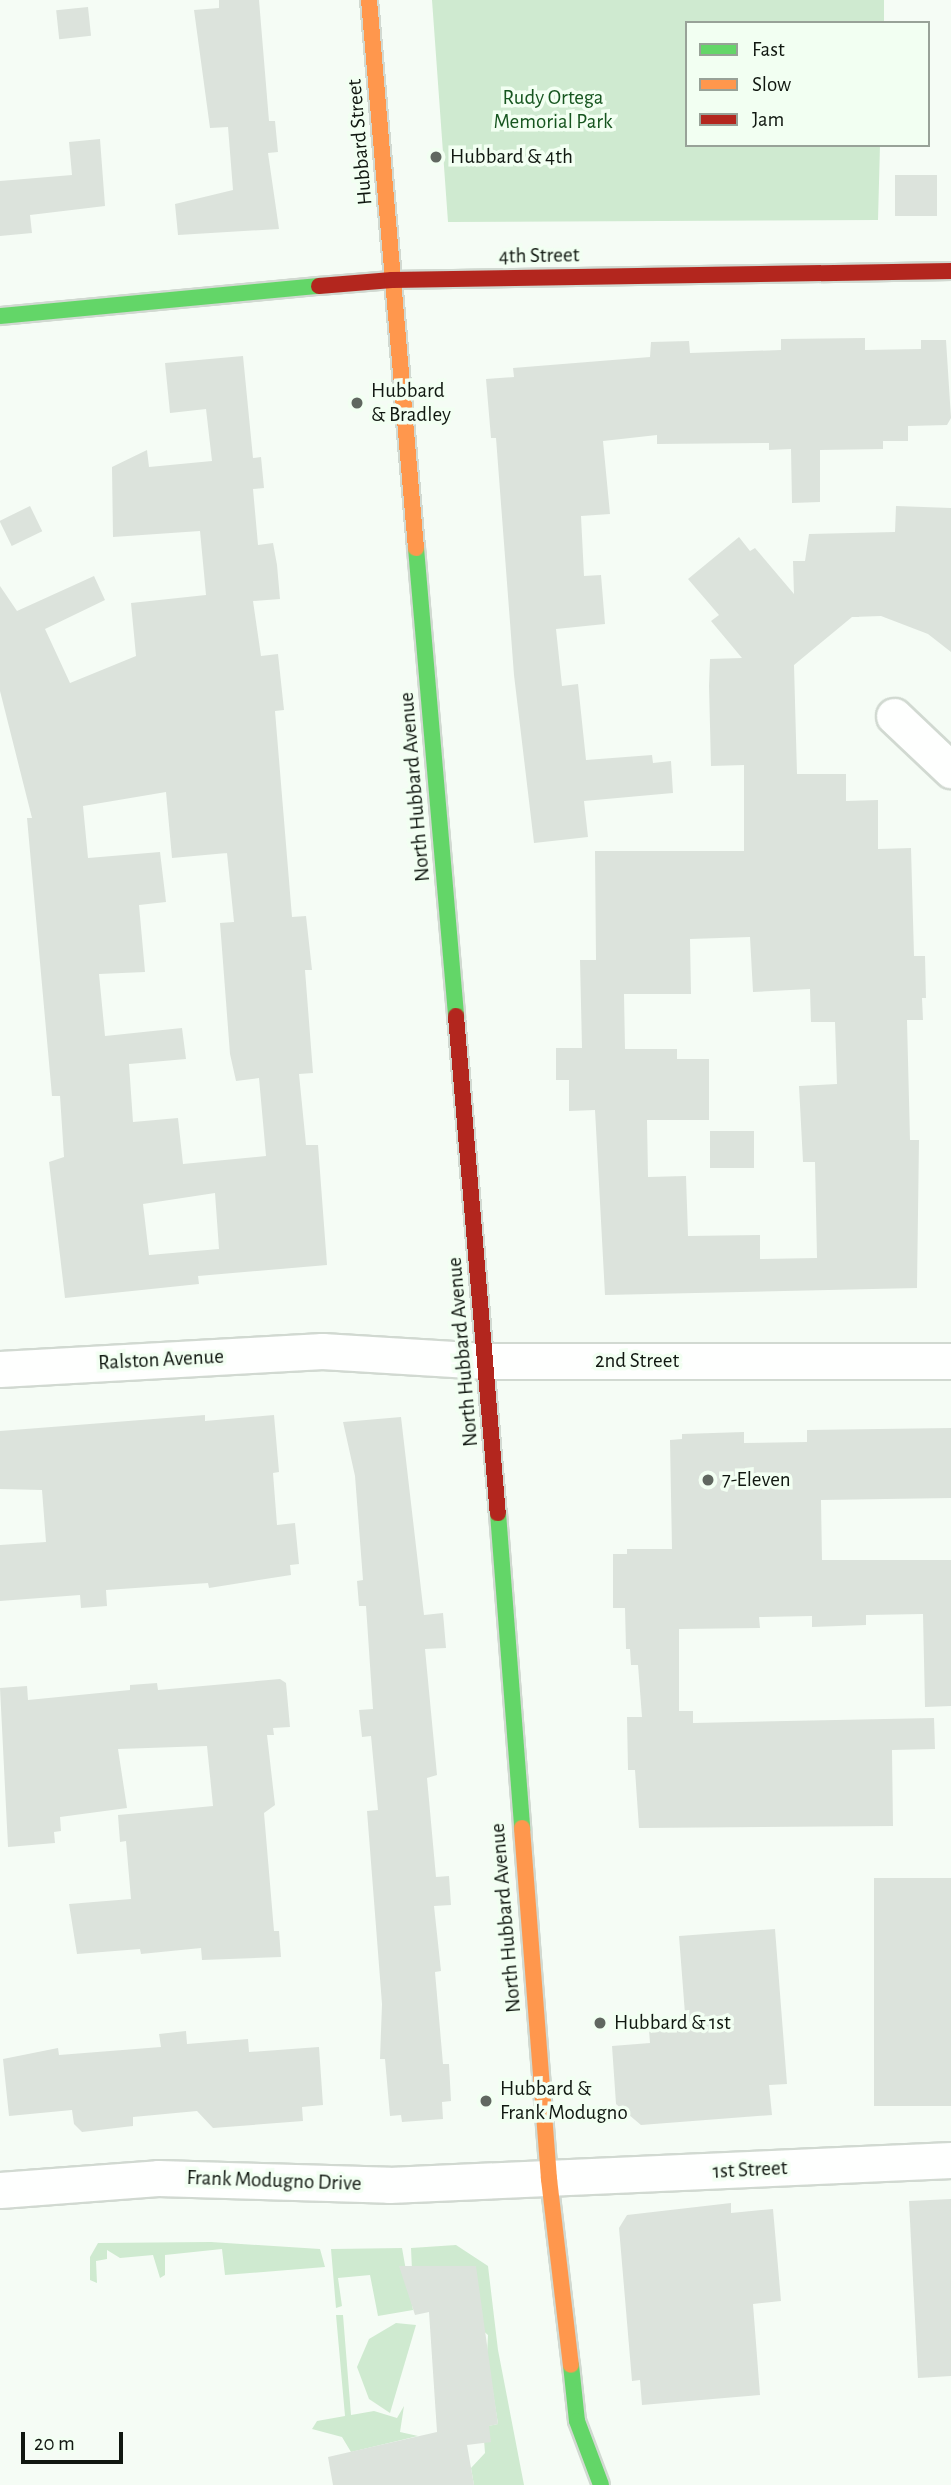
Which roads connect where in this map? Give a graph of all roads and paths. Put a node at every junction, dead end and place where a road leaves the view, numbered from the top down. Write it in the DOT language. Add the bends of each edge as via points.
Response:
graph roads {
  1 [pos="369,0"];
  2 [pos="951,271"];
  3 [pos="392,280"];
  4 [pos="0,316"];
  5 [pos="894,716"];
  6 [pos="951,769"];
  7 [pos="322,1352"];
  8 [pos="486,1361"];
  9 [pos="951,1361"];
  10 [pos="0,1369"];
  11 [pos="951,2160"];
  12 [pos="549,2179"];
  13 [pos="0,2190"];
  14 [pos="577,2421"];
  15 [pos="573,2459"];
  16 [pos="601,2485"];
  1 -- 3 [label="main road, Hubbard Street"];
  2 -- 3 [label="main road, 4th Street"];
  3 -- 4 [label="main road, 4th Street"];
  3 -- 8 [label="main road, North Hubbard Avenue"];
  5 -- 6 [label="street"];
  7 -- 8 [label="street, 2nd Street"];
  7 -- 10 [label="street, Ralston Avenue"];
  8 -- 9 [label="street, 2nd Street"];
  8 -- 12 [label="main road, North Hubbard Avenue"];
  11 -- 12 [label="street, 1st Street"];
  12 -- 13 [label="street, Frank Modugno Drive" via="389,2185 158,2178"];
  12 -- 14 [label="main road, North Hubbard Avenue"];
  14 -- 15 [label="main road, North Hubbard Avenue"];
  14 -- 16 [label="main road, North Hubbard Avenue"];
}
